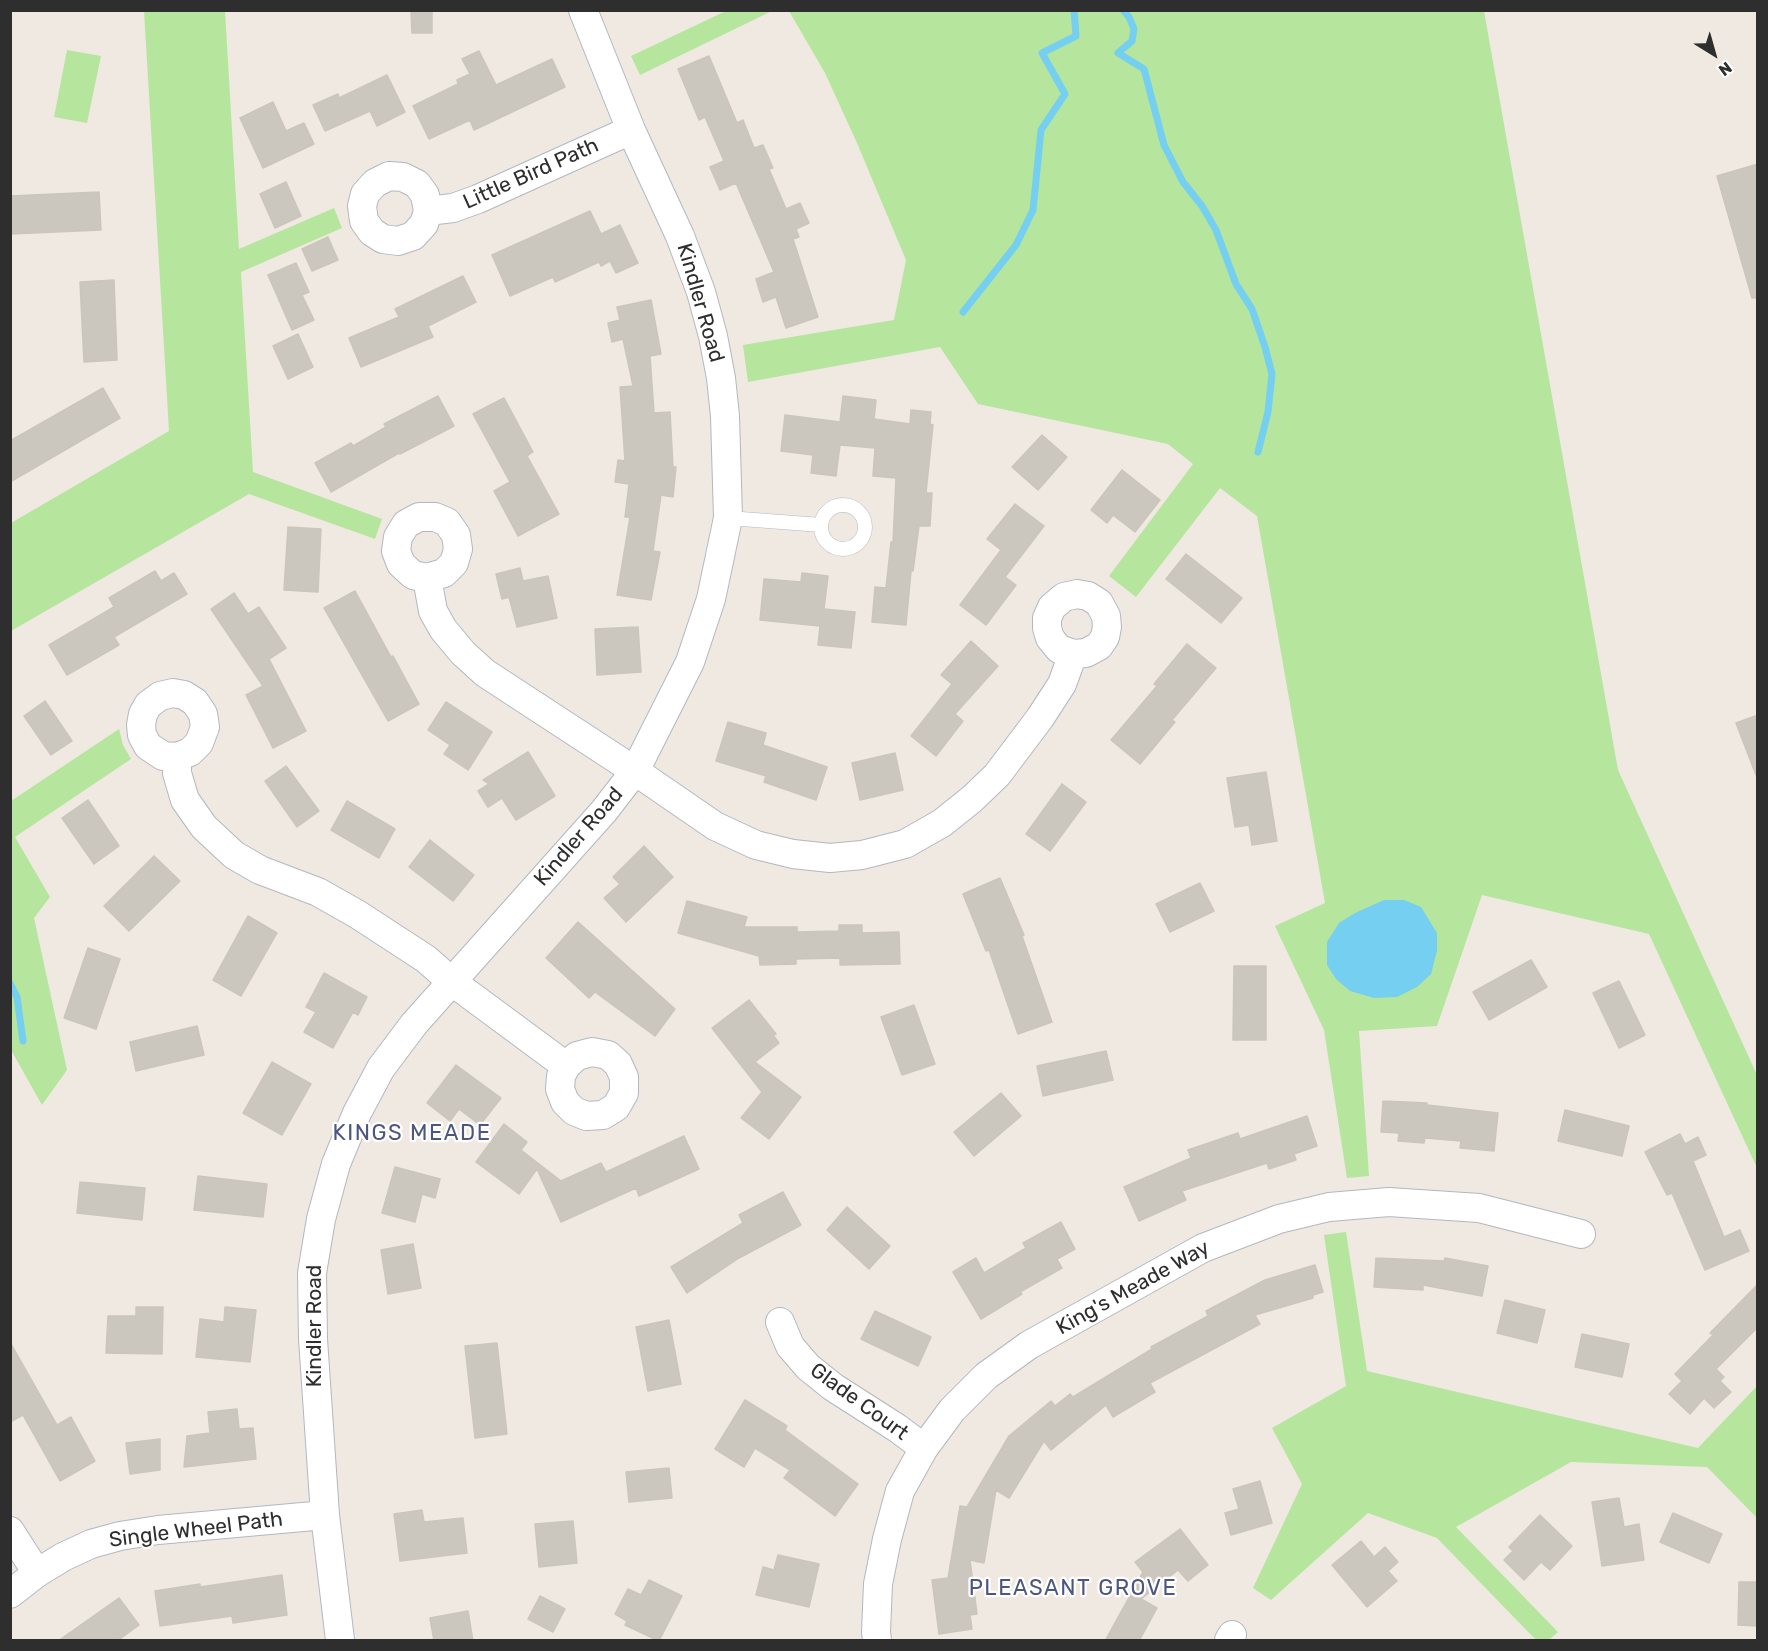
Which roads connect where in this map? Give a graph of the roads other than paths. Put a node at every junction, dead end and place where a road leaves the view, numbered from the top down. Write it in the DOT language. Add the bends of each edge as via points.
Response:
graph roads {
  1 [pos="583,10"];
  2 [pos="632,130"];
  3 [pos="428,211"];
  4 [pos="728,518"];
  5 [pos="821,525"];
  6 [pos="428,578"];
  7 [pos="1073,654"];
  8 [pos="177,757"];
  9 [pos="635,771"];
  10 [pos="452,981"];
  11 [pos="566,1066"];
  12 [pos="1581,1234"];
  13 [pos="780,1322"];
  14 [pos="924,1448"];
  15 [pos="325,1515"];
  16 [pos="10,1531"];
  17 [pos="37,1573"];
  18 [pos="10,1594"];
  19 [pos="340,1641"];
  20 [pos="877,1641"];
  1 -- 2 [label="street, Kindler Road"];
  2 -- 3 [label="street, Little Bird Path" via="478,199"];
  2 -- 4 [label="street, Kindler Road" via="680,236 713,336 725,416"];
  4 -- 5 [label="lane"];
  4 -- 9 [label="street, Kindler Road" via="711,599 690,662"];
  6 -- 9 [label="street" via="433,611 463,653 485,673"];
  7 -- 9 [label="street" via="1062,684 1041,718 997,775 942,823 904,844 831,858 765,847 715,826"];
  8 -- 10 [label="street" via="185,800 204,827 234,855 357,914"];
  9 -- 10 [label="street, Kindler Road"];
  10 -- 11 [label="street"];
  10 -- 15 [label="street, Kindler Road" via="414,1024 371,1086 336,1164 321,1219 312,1273"];
  12 -- 14 [label="street, King's Meade Way" via="1479,1208 1433,1203 1341,1205 1280,1219 1203,1248 1029,1345 986,1376 952,1410"];
  13 -- 14 [label="street, Glade Court" via="790,1346 832,1388"];
  14 -- 20 [label="street, King's Meade Way" via="900,1491 887,1539 878,1584"];
  15 -- 17 [label="street, Single Wheel Path" via="120,1536 63,1557"];
  15 -- 19 [label="street, Kindler Road"];
  16 -- 17 [label="street"];
  17 -- 18 [label="street, Single Wheel Path"];
}
